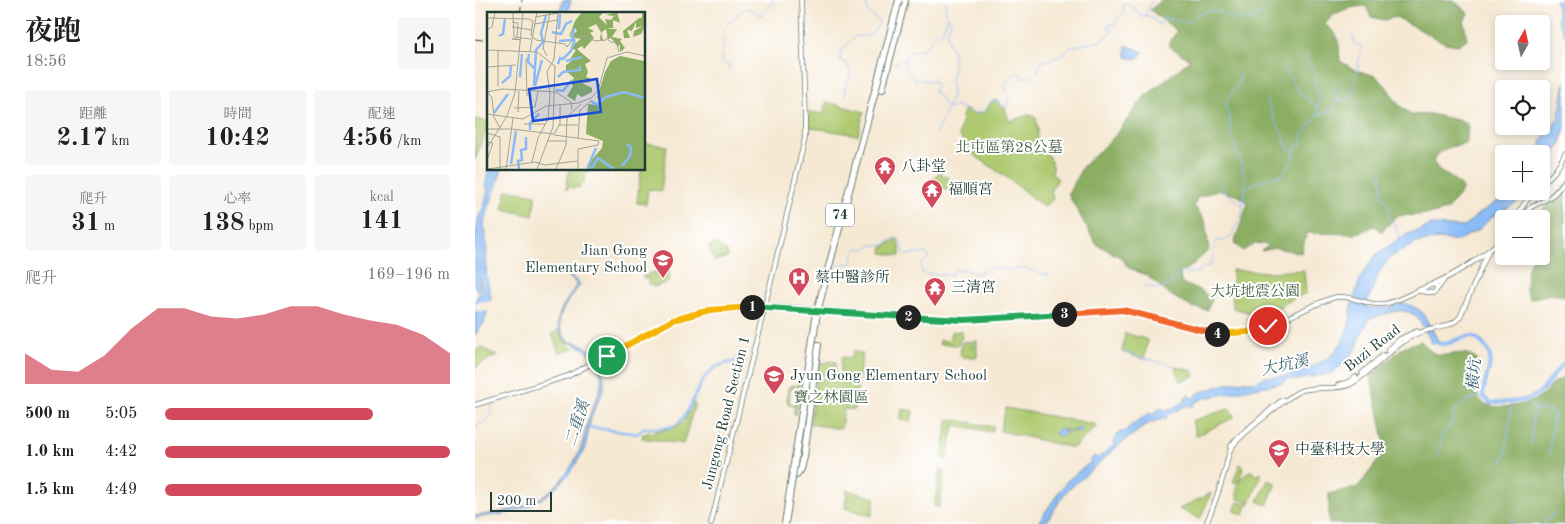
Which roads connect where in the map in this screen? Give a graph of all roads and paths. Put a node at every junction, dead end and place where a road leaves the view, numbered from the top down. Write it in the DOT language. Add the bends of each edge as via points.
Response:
graph roads {
  1 [pos="801,0"];
  2 [pos="900,0"];
  3 [pos="874,86"];
  4 [pos="882,89"];
  5 [pos="867,110"];
  6 [pos="1565,154"];
  7 [pos="1550,177"];
  8 [pos="1565,180"];
  9 [pos="1525,210"];
  10 [pos="1495,245"];
  11 [pos="1488,252"];
  12 [pos="1445,279"];
  13 [pos="1433,284"];
  14 [pos="1437,288"];
  15 [pos="1428,289"];
  16 [pos="765,307"];
  17 [pos="817,312"];
  18 [pos="818,345"];
  19 [pos="475,405"];
  20 [pos="796,475"];
  21 [pos="711,524"];
  22 [pos="787,524"];
  23 [pos="1205,524"];
  1 -- 16 [label="main road, Jungong Road Section 1" via="805,138"];
  2 -- 3 [label="highway, bridge"];
  2 -- 4 [label="highway"];
  2 -- 17 [label="highway, 74, bridge"];
  2 -- 20 [label="highway, 74, bridge" via="819,318"];
  5 -- 17 [label="highway, 74, bridge"];
  6 -- 7 [label="main road" via="1561,165"];
  8 -- 9 [label="main road" via="1547,199"];
  10 -- 11 [label="main road"];
  11 -- 12 [label="main road"];
  11 -- 23 [label="main road, Buzi Road" via="1459,317 1400,339 1348,382 1303,388 1261,416 1231,445"];
  12 -- 13 [label="main road"];
  12 -- 14 [label="main road"];
  13 -- 14 [label="main road"];
  13 -- 15 [label="main road"];
  14 -- 15 [label="main road" via="1434,293"];
  15 -- 16 [label="main road" via="1386,304 1340,297 1262,328 1225,334 1123,310 958,320"];
  16 -- 19 [label="main road" via="710,310 673,320 559,379"];
  16 -- 21 [label="main road, Jungong Road Section 1"];
  17 -- 22 [label="highway, 74, bridge"];
  18 -- 20 [label="highway, 74" via="803,456"];
  20 -- 22 [label="highway, 74, bridge"];
}
